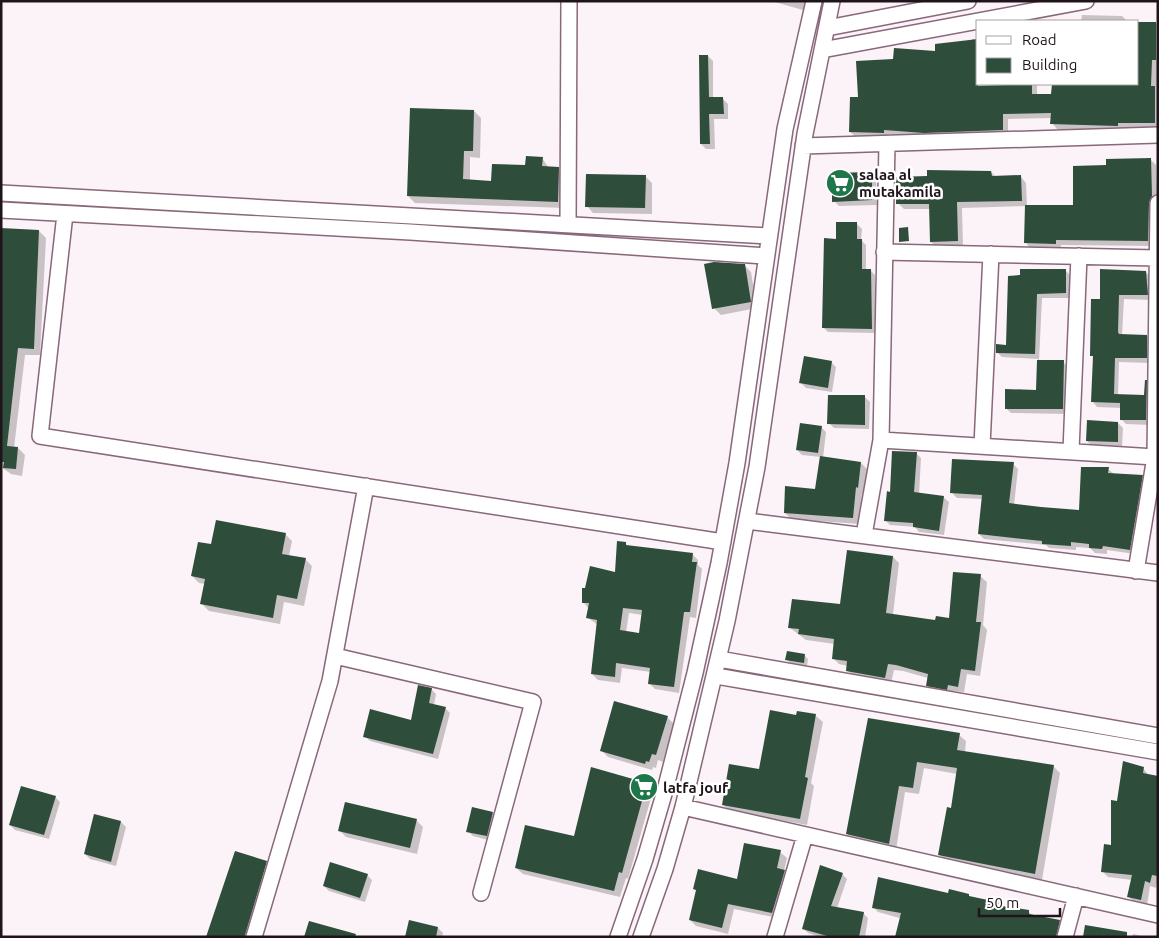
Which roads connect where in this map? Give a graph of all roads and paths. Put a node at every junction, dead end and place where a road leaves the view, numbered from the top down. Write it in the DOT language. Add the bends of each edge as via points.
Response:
graph roads {
  1 [pos="569,1"];
  2 [pos="814,1"];
  3 [pos="832,1"];
  4 [pos="968,1"];
  5 [pos="1086,1"];
  6 [pos="984,20"];
  7 [pos="976,21"];
  8 [pos="827,28"];
  9 [pos="822,50"];
  10 [pos="1158,135"];
  11 [pos="887,144"];
  12 [pos="803,146"];
  13 [pos="1,193"];
  14 [pos="1158,203"];
  15 [pos="1,210"];
  16 [pos="65,214"];
  17 [pos="568,225"];
  18 [pos="769,236"];
  19 [pos="884,252"];
  20 [pos="991,254"];
  21 [pos="766,256"];
  22 [pos="1079,256"];
  23 [pos="1157,258"];
  24 [pos="881,440"];
  25 [pos="982,446"];
  26 [pos="1071,452"];
  27 [pos="1155,457"];
  28 [pos="366,486"];
  29 [pos="747,520"];
  30 [pos="864,536"];
  31 [pos="723,542"];
  32 [pos="1136,571"];
  33 [pos="1158,573"];
  34 [pos="334,656"];
  35 [pos="719,659"];
  36 [pos="716,676"];
  37 [pos="1158,736"];
  38 [pos="1158,752"];
  39 [pos="683,807"];
  40 [pos="805,835"];
  41 [pos="481,893"];
  42 [pos="1076,896"];
  43 [pos="1158,915"];
  44 [pos="254,937"];
  45 [pos="618,937"];
  46 [pos="642,937"];
  47 [pos="776,937"];
  48 [pos="1065,937"];
  1 -- 17 [label="street"];
  2 -- 18 [label="street" via="785,129"];
  3 -- 8 [label="street"];
  4 -- 8 [label="street"];
  5 -- 6 [label="street"];
  7 -- 9 [label="street"];
  8 -- 9 [label="street"];
  9 -- 12 [label="street"];
  10 -- 11 [label="street"];
  11 -- 12 [label="street"];
  11 -- 19 [label="street"];
  12 -- 29 [label="street"];
  13 -- 17 [label="street"];
  14 -- 23 [label="street"];
  15 -- 16 [label="street"];
  16 -- 21 [label="street"];
  16 -- 28 [label="street" via="40,436"];
  17 -- 18 [label="street"];
  18 -- 21 [label="street"];
  19 -- 20 [label="street"];
  19 -- 24 [label="street"];
  20 -- 22 [label="street"];
  20 -- 25 [label="street"];
  21 -- 31 [label="street"];
  22 -- 23 [label="street"];
  22 -- 26 [label="street"];
  23 -- 27 [label="street"];
  24 -- 25 [label="street"];
  24 -- 30 [label="street"];
  25 -- 26 [label="street"];
  26 -- 27 [label="street"];
  27 -- 32 [label="street"];
  28 -- 31 [label="street"];
  28 -- 34 [label="street"];
  29 -- 30 [label="street"];
  29 -- 35 [label="street"];
  30 -- 32 [label="street"];
  31 -- 45 [label="street" via="695,673 664,794"];
  32 -- 33 [label="street"];
  34 -- 41 [label="street" via="533,702"];
  34 -- 44 [label="street" via="330,681"];
  35 -- 36 [label="street"];
  35 -- 37 [label="street"];
  36 -- 38 [label="street"];
  36 -- 39 [label="street"];
  39 -- 40 [label="street"];
  39 -- 46 [label="street"];
  40 -- 42 [label="street"];
  40 -- 47 [label="street"];
  42 -- 43 [label="street"];
  42 -- 48 [label="street"];
}
